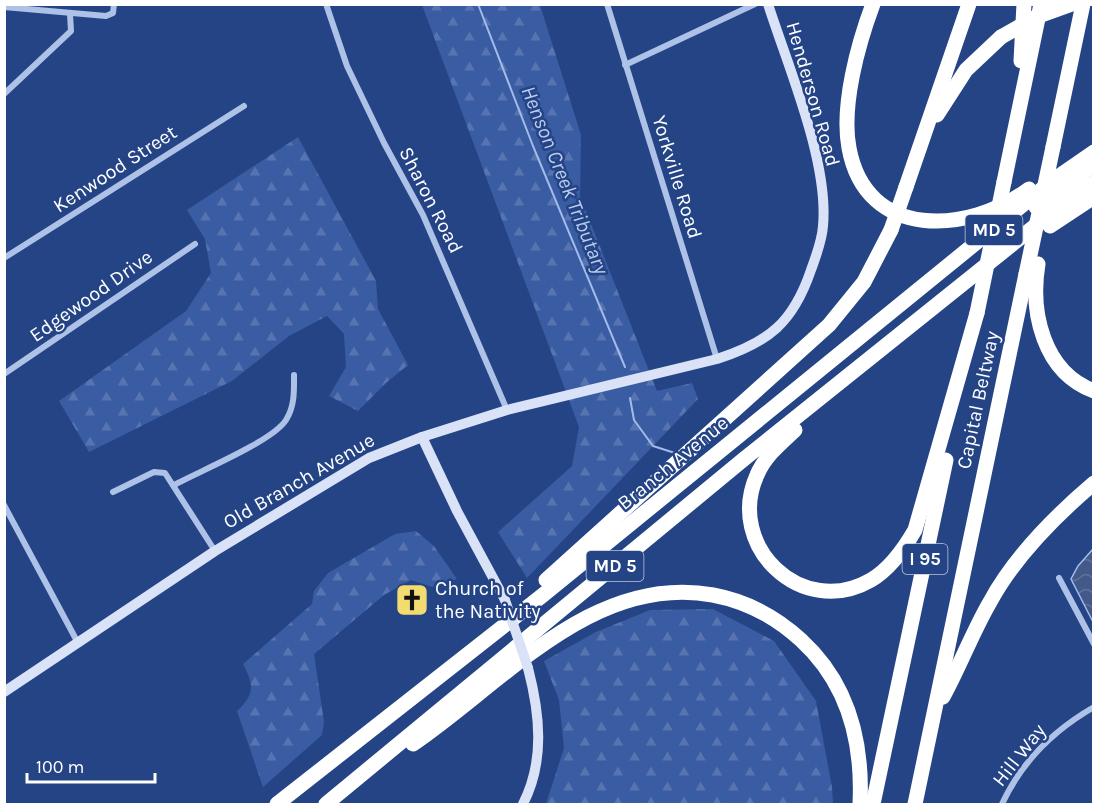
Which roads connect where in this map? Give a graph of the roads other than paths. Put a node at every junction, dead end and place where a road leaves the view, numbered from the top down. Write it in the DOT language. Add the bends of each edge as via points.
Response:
graph roads {
  1 [pos="114,4"];
  2 [pos="326,4"];
  3 [pos="607,4"];
  4 [pos="755,4"];
  5 [pos="768,4"];
  6 [pos="873,4"];
  7 [pos="969,4"];
  8 [pos="1024,4"];
  9 [pos="1041,4"];
  10 [pos="1072,4"];
  11 [pos="1083,4"];
  12 [pos="4,7"];
  13 [pos="70,14"];
  14 [pos="625,65"];
  15 [pos="4,94"];
  16 [pos="244,106"];
  17 [pos="1056,145"];
  18 [pos="1094,146"];
  19 [pos="1094,152"];
  20 [pos="1094,165"];
  21 [pos="1004,182"];
  22 [pos="1094,183"];
  23 [pos="906,187"];
  24 [pos="1094,197"];
  25 [pos="195,244"];
  26 [pos="4,258"];
  27 [pos="960,286"];
  28 [pos="896,311"];
  29 [pos="977,313"];
  30 [pos="887,344"];
  31 [pos="717,359"];
  32 [pos="4,374"];
  33 [pos="294,375"];
  34 [pos="1094,391"];
  35 [pos="507,410"];
  36 [pos="422,437"];
  37 [pos="1094,483"];
  38 [pos="174,485"];
  39 [pos="1094,489"];
  40 [pos="113,492"];
  41 [pos="1079,496"];
  42 [pos="4,505"];
  43 [pos="215,551"];
  44 [pos="1059,578"];
  45 [pos="78,643"];
  46 [pos="1094,644"];
  47 [pos="435,679"];
  48 [pos="4,692"];
  49 [pos="1094,708"];
  50 [pos="934,713"];
  51 [pos="344,790"];
  52 [pos="277,804"];
  53 [pos="326,804"];
  54 [pos="523,804"];
  55 [pos="860,804"];
  56 [pos="873,804"];
  57 [pos="915,804"];
  58 [pos="1002,804"];
  1 -- 13 [label="street" via="113,13"];
  2 -- 35 [label="street, Sharon Road" via="347,66 423,215"];
  3 -- 14 [label="street, Yorkville Road"];
  4 -- 14 [label="street"];
  5 -- 31 [label="street, Henderson Road" via="818,168 823,227 808,281 779,329 745,350"];
  6 -- 18 [label="highway" via="853,77 849,145 866,188 890,208 903,216 932,223 981,216 1007,204"];
  7 -- 23 [label="highway"];
  8 -- 21 [label="highway"];
  9 -- 21 [label="highway, Capital Beltway / I 95"];
  10 -- 23 [label="highway, bridge" via="1036,17 983,52 937,115"];
  11 -- 17 [label="highway, Capital Beltway / I 95"];
  12 -- 13 [label="street"];
  13 -- 15 [label="street" via="71,31"];
  14 -- 31 [label="street, Yorkville Road"];
  16 -- 26 [label="street, Kenwood Street"];
  17 -- 34 [label="highway" via="1036,299 1047,349 1069,376"];
  17 -- 50 [label="highway, Capital Beltway / I 95, bridge"];
  19 -- 28 [label="highway, Branch Avenue / MD 5" via="1052,180"];
  20 -- 28 [label="highway"];
  21 -- 29 [label="highway, Capital Beltway / I 95, bridge"];
  22 -- 27 [label="highway, MD 5"];
  23 -- 47 [label="highway, bridge" via="891,230 864,282 828,325"];
  24 -- 27 [label="highway"];
  25 -- 32 [label="street, Edgewood Drive"];
  27 -- 30 [label="highway, MD 5"];
  28 -- 47 [label="highway, Branch Avenue / MD 5"];
  29 -- 30 [label="highway" via="923,508 908,543 870,581 843,590 800,585 774,568 757,544 749,519 752,488 770,453"];
  29 -- 56 [label="highway, Capital Beltway / I 95"];
  30 -- 51 [label="highway, MD 5"];
  31 -- 35 [label="street, Old Branch Avenue"];
  33 -- 38 [label="street" via="293,405 288,419 275,434"];
  35 -- 36 [label="street, Old Branch Avenue"];
  36 -- 43 [label="street, Old Branch Avenue" via="369,458"];
  36 -- 54 [label="street, bridge" via="504,600 528,668 539,720 539,741 532,782"];
  37 -- 41 [label="highway"];
  38 -- 40 [label="street" via="160,471"];
  38 -- 43 [label="street"];
  39 -- 41 [label="highway"];
  41 -- 50 [label="highway" via="1021,556 991,600"];
  42 -- 45 [label="street"];
  43 -- 45 [label="street, Old Branch Avenue"];
  44 -- 46 [label="street"];
  45 -- 48 [label="street, Old Branch Avenue"];
  47 -- 52 [label="highway, Branch Avenue / MD 5"];
  49 -- 58 [label="street, Hill Way" via="1052,735"];
  50 -- 57 [label="highway, Capital Beltway / I 95"];
  51 -- 53 [label="highway, MD 5"];
  51 -- 55 [label="highway" via="448,721 576,623 636,597 686,592 722,597 761,611 795,634 822,663 842,693 855,730"];
}
